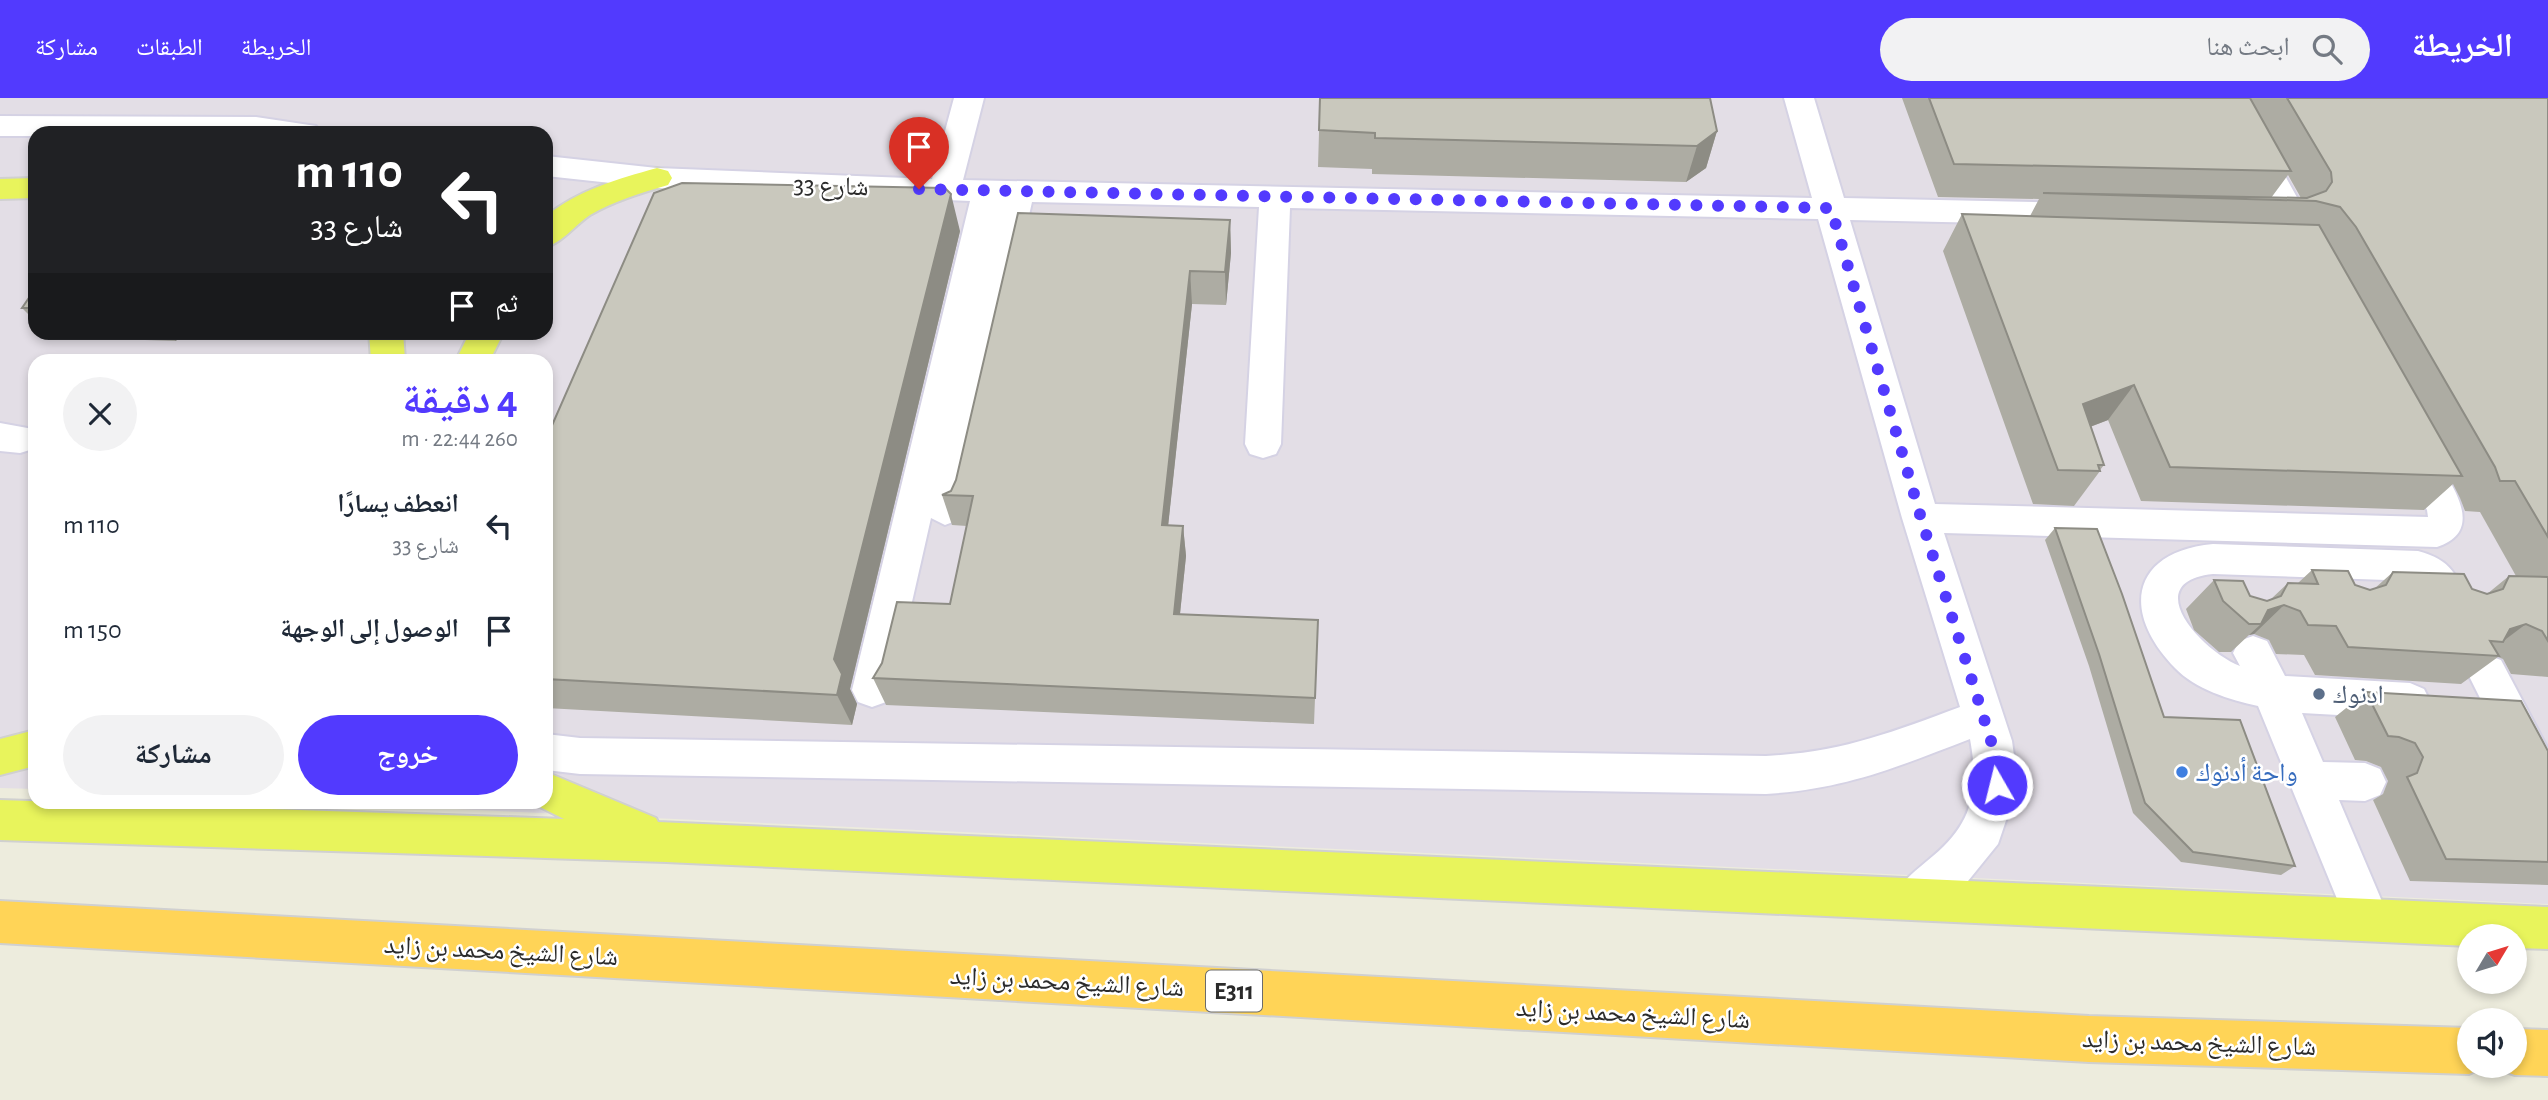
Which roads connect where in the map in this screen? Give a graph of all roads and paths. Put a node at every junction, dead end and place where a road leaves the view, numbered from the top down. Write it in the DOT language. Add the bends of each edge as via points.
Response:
graph roads {
  1 [pos="287,98"];
  2 [pos="969,98"];
  3 [pos="1799,98"];
  4 [pos="2227,98"];
  5 [pos="0,126"];
  6 [pos="28,126"];
  7 [pos="293,126"];
  8 [pos="553,167"];
  9 [pos="657,178"];
  10 [pos="28,188"];
  11 [pos="0,189"];
  12 [pos="945,190"];
  13 [pos="1003,190"];
  14 [pos="1275,196"];
  15 [pos="1835,221"];
  16 [pos="553,228"];
  17 [pos="2104,228"];
  18 [pos="2290,247"];
  19 [pos="2400,426"];
  20 [pos="1263,444"];
  21 [pos="945,510"];
  22 [pos="1921,518"];
  23 [pos="2321,562"];
  24 [pos="2338,600"];
  25 [pos="2451,604"];
  26 [pos="2253,653"];
  27 [pos="2487,672"];
  28 [pos="872,690"];
  29 [pos="2273,693"];
  30 [pos="2506,707"];
  31 [pos="1983,716"];
  32 [pos="28,749"];
  33 [pos="553,752"];
  34 [pos="0,757"];
  35 [pos="2310,781"];
  36 [pos="2365,782"];
  37 [pos="2538,790"];
  38 [pos="553,794"];
  39 [pos="0,820"];
  40 [pos="666,842"];
  41 [pos="1914,900"];
  42 [pos="2367,918"];
  43 [pos="0,922"];
  44 [pos="2548,928"];
  45 [pos="2457,1051"];
  46 [pos="2527,1052"];
  47 [pos="2548,1053"];
  1 -- 7 [label="street"];
  2 -- 12 [label="street"];
  3 -- 15 [label="street"];
  4 -- 18 [label="street" via="2288,211 2286,216 2228,232"];
  5 -- 6 [label="street"];
  8 -- 9 [label="street, شارع 33"];
  9 -- 12 [label="street, شارع 33"];
  9 -- 16 [label="main road" via="615,190"];
  10 -- 11 [label="main road"];
  12 -- 13 [label="street, شارع 33"];
  13 -- 14 [label="street, شارع 33"];
  13 -- 21 [label="street"];
  13 -- 28 [label="street"];
  14 -- 15 [label="street, شارع 33"];
  14 -- 20 [label="street"];
  15 -- 17 [label="street, شارع 33"];
  15 -- 22 [label="street"];
  19 -- 22 [label="street" via="2445,509 2445,527 2437,532"];
  22 -- 31 [label="street"];
  23 -- 24 [label="street"];
  23 -- 25 [label="street" via="2424,567 2435,574"];
  23 -- 29 [label="street" via="2219,574 2191,561 2173,570 2162,583 2163,621 2194,661 2217,676"];
  26 -- 29 [label="street"];
  27 -- 30 [label="street"];
  29 -- 30 [label="street" via="2376,685 2458,704"];
  29 -- 35 [label="street"];
  30 -- 37 [label="street"];
  31 -- 33 [label="street" via="1866,760 1803,773 1766,775"];
  31 -- 41 [label="street" via="1997,785 1983,830 1953,867"];
  32 -- 34 [label="main road"];
  35 -- 36 [label="street"];
  35 -- 42 [label="street"];
  38 -- 40 [label="main road"];
  39 -- 40 [label="main road"];
  40 -- 41 [label="main road"];
  41 -- 42 [label="main road"];
  42 -- 44 [label="main road"];
  43 -- 45 [label="highway, شارع الشيخ محمد بن زايد / E311" via="2075,1038"];
  46 -- 47 [label="highway"];
}
